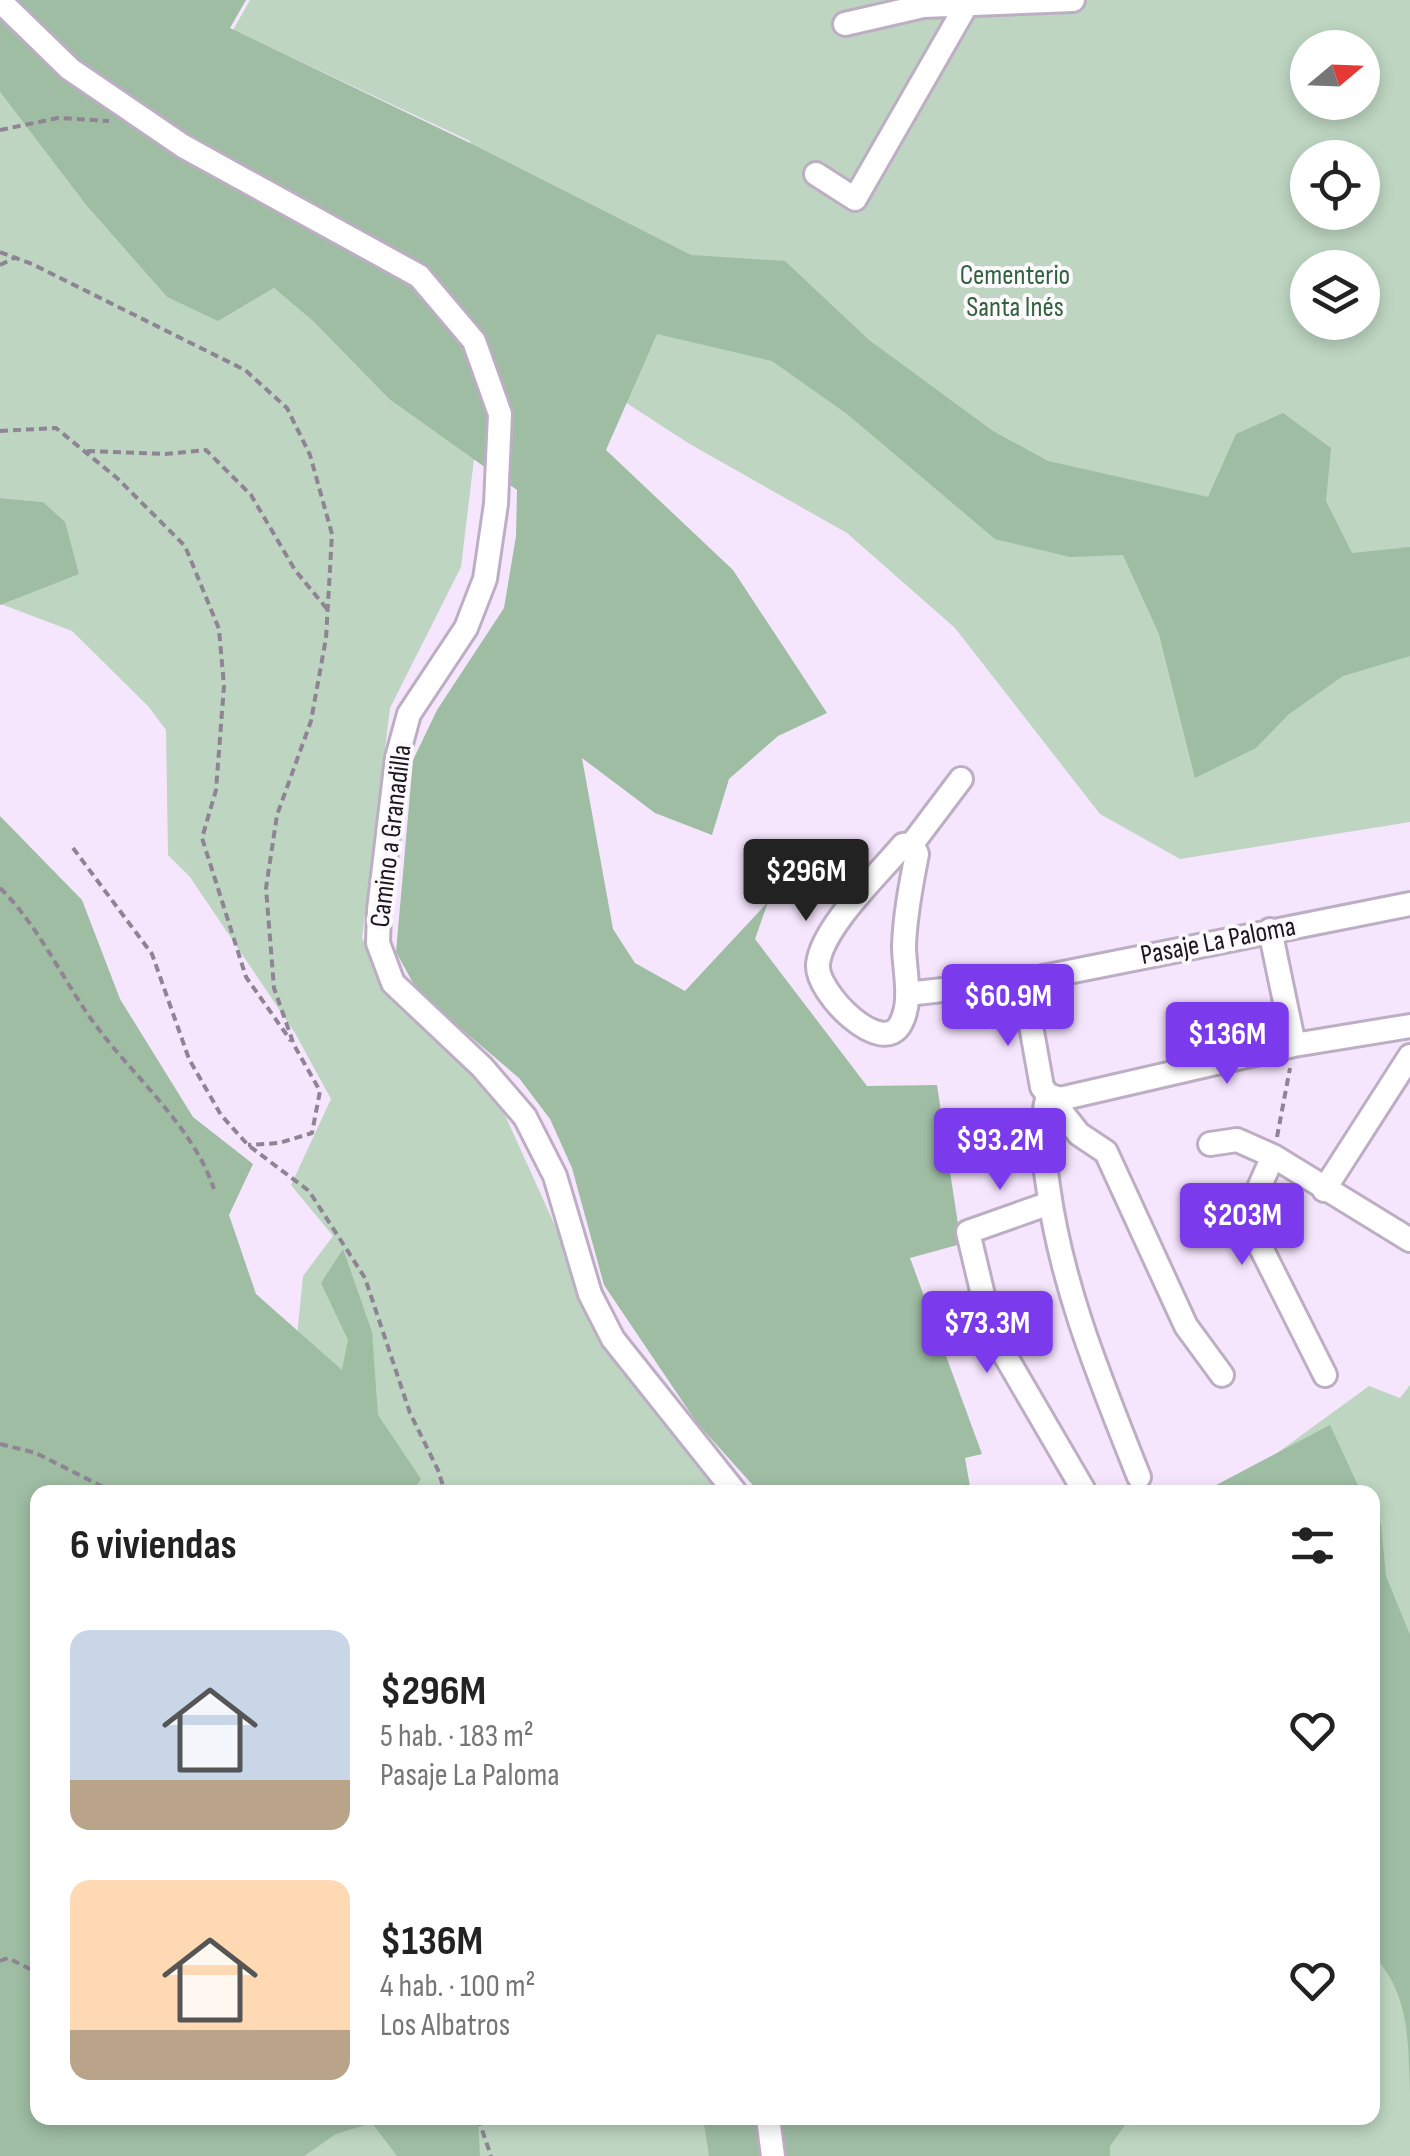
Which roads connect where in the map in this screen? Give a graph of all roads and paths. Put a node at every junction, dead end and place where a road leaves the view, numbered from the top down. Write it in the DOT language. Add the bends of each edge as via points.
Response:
graph roads {
  1 [pos="1072,0"];
  2 [pos="0,1"];
  3 [pos="967,4"];
  4 [pos="845,24"];
  5 [pos="118,121"];
  6 [pos="0,130"];
  7 [pos="816,174"];
  8 [pos="0,252"];
  9 [pos="14,258"];
  10 [pos="0,265"];
  11 [pos="0,431"];
  12 [pos="84,451"];
  13 [pos="327,609"];
  14 [pos="961,779"];
  15 [pos="912,844"];
  16 [pos="73,848"];
  17 [pos="0,888"];
  18 [pos="1410,904"];
  19 [pos="1270,930"];
  20 [pos="1022,981"];
  21 [pos="907,994"];
  22 [pos="1410,1026"];
  23 [pos="294,1045"];
  24 [pos="1294,1045"];
  25 [pos="1410,1056"];
  26 [pos="1048,1095"];
  27 [pos="248,1144"];
  28 [pos="1210,1144"];
  29 [pos="1273,1156"];
  30 [pos="214,1189"];
  31 [pos="1324,1190"];
  32 [pos="1050,1204"];
  33 [pos="1410,1240"];
  34 [pos="1325,1374"];
  35 [pos="1222,1375"];
  36 [pos="0,1444"];
  37 [pos="1138,1477"];
  38 [pos="98,1485"];
  39 [pos="442,1485"];
  40 [pos="728,1485"];
  41 [pos="1080,1485"];
  42 [pos="0,1961"];
  43 [pos="30,1970"];
  44 [pos="480,2125"];
  45 [pos="769,2125"];
  46 [pos="490,2156"];
  47 [pos="773,2156"];
  1 -- 3 [label="street"];
  2 -- 40 [label="street, Camino a Granadilla" via="70,69 183,146 419,276 474,341 500,414 485,579 466,628 408,714 378,943 394,983 525,1117 555,1176 590,1294 613,1340"];
  3 -- 4 [label="street" via="923,6"];
  3 -- 7 [label="street" via="855,199"];
  5 -- 6 [label="path" via="58,118"];
  8 -- 9 [label="path"];
  9 -- 10 [label="path"];
  9 -- 13 [label="path" via="245,370 286,408 310,455 332,534"];
  11 -- 12 [label="path" via="56,428"];
  12 -- 13 [label="path" via="206,450 251,495"];
  12 -- 23 [label="path" via="186,546 219,630 224,686 216,790 202,838 246,976"];
  13 -- 23 [label="path" via="311,722 277,815 266,888 274,988"];
  14 -- 15 [label="street"];
  15 -- 21 [label="street" via="917,854 904,946"];
  15 -- 21 [label="street" via="902,846 832,930 817,968 831,997 871,1031 897,1030"];
  16 -- 27 [label="path" via="152,954 188,1059 221,1115"];
  17 -- 30 [label="path" via="21,908 95,1024 204,1160"];
  18 -- 19 [label="street, Pasaje La Paloma"];
  19 -- 20 [label="street, Pasaje La Paloma"];
  19 -- 24 [label="street"];
  20 -- 21 [label="street, Pasaje La Paloma"];
  20 -- 26 [label="street"];
  22 -- 24 [label="street"];
  23 -- 27 [label="path" via="320,1092 312,1133"];
  24 -- 26 [label="street" via="1060,1098"];
  24 -- 29 [label="path"];
  25 -- 31 [label="street"];
  26 -- 32 [label="street" via="1040,1126"];
  26 -- 35 [label="street" via="1079,1134 1106,1152 1186,1326"];
  27 -- 39 [label="path" via="310,1191 365,1278"];
  28 -- 29 [label="street" via="1237,1140"];
  29 -- 31 [label="street"];
  29 -- 34 [label="street" via="1249,1224"];
  31 -- 33 [label="street"];
  32 -- 37 [label="street" via="1078,1322"];
  32 -- 41 [label="street" via="968,1232 992,1333"];
  36 -- 38 [label="path" via="36,1453"];
  42 -- 43 [label="path" via="8,1958"];
  44 -- 46 [label="path"];
  45 -- 47 [label="street"];
}
